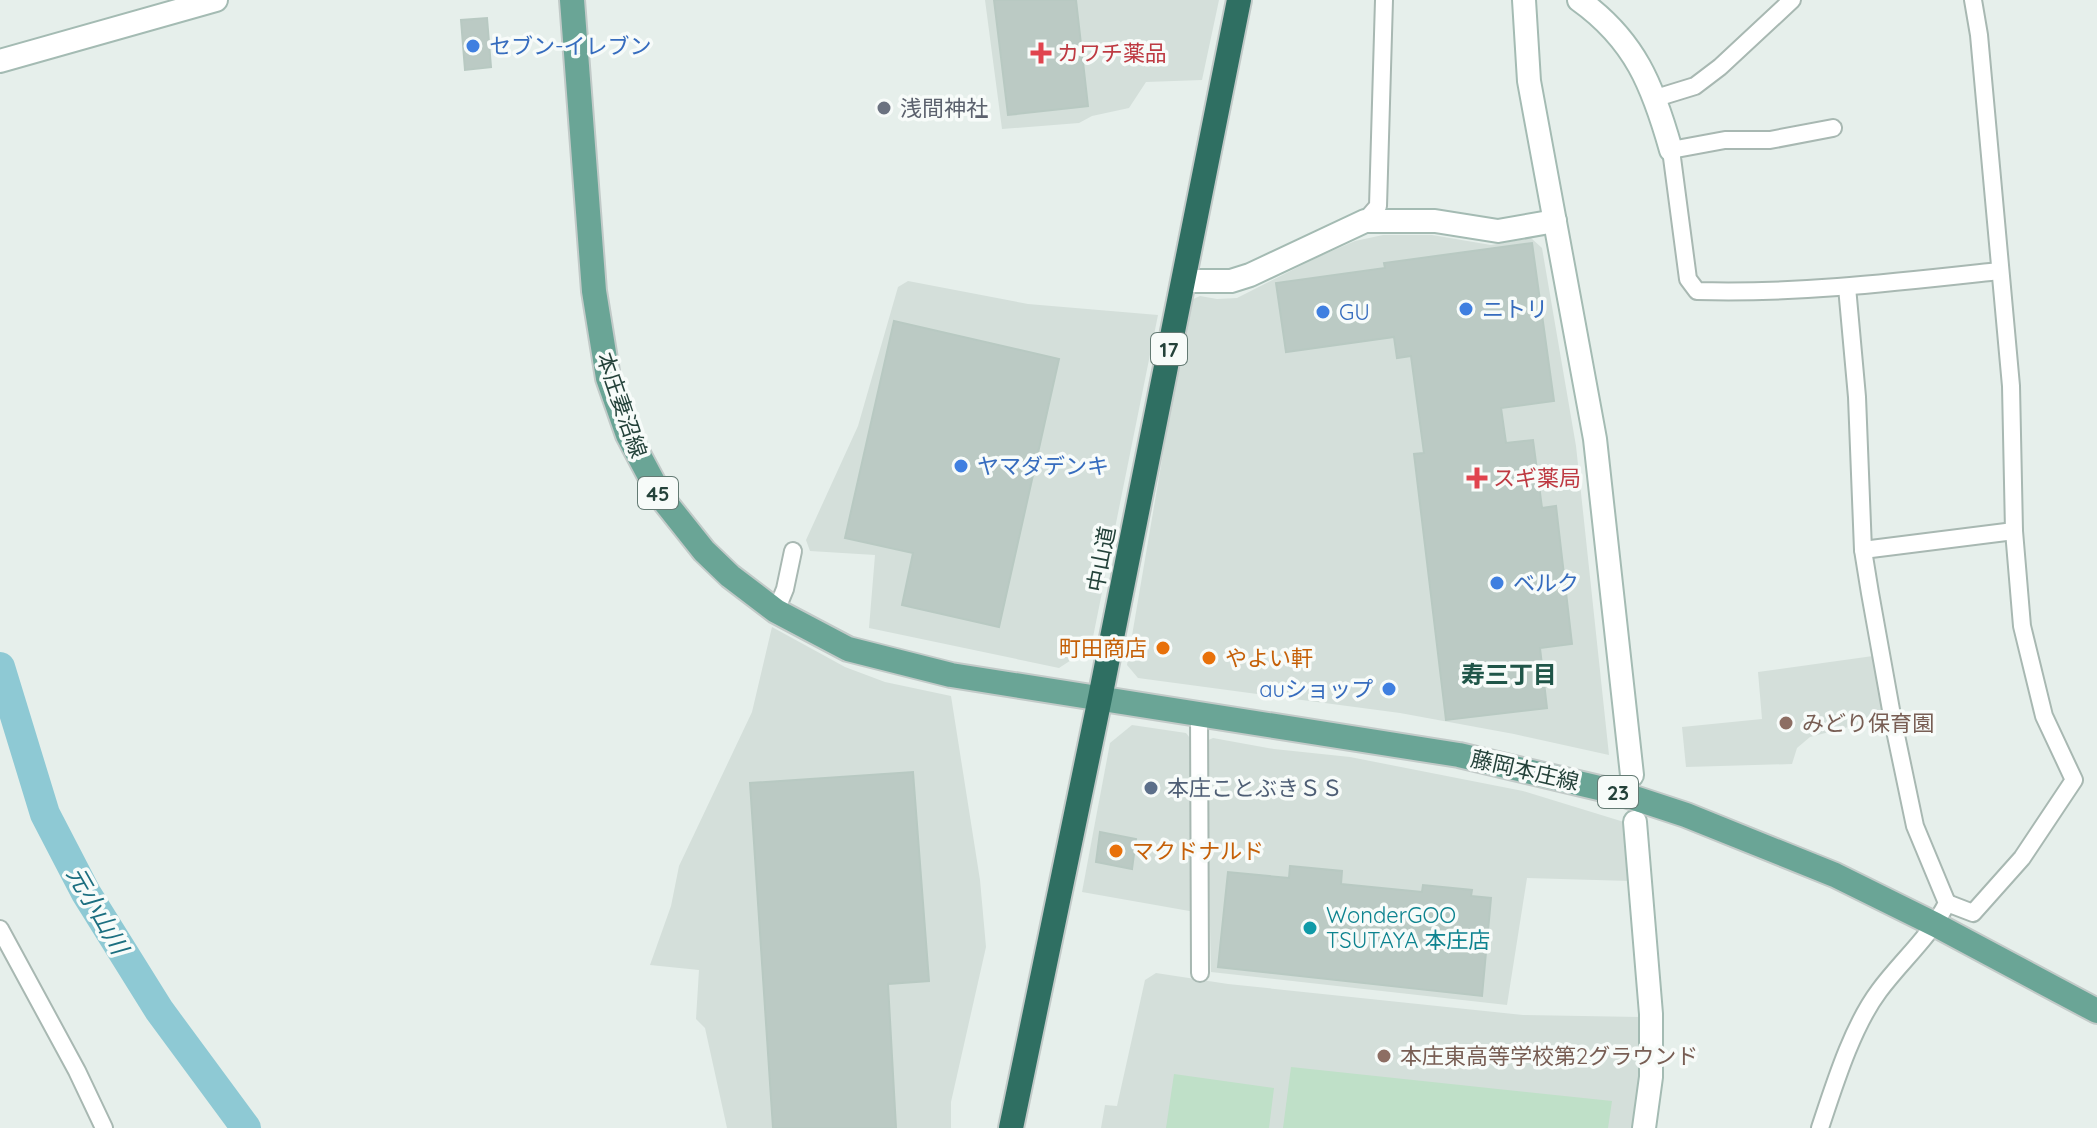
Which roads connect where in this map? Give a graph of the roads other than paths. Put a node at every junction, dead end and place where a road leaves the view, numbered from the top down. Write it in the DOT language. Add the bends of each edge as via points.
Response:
graph roads {
  1 [pos="216,0"];
  2 [pos="572,0"];
  3 [pos="1239,0"];
  4 [pos="1384,0"];
  5 [pos="1524,0"];
  6 [pos="1579,0"];
  7 [pos="1792,0"];
  8 [pos="1973,0"];
  9 [pos="0,61"];
  10 [pos="1656,98"];
  11 [pos="1833,128"];
  12 [pos="1671,150"];
  13 [pos="1365,221"];
  14 [pos="1555,221"];
  15 [pos="1999,271"];
  16 [pos="1183,281"];
  17 [pos="1847,287"];
  18 [pos="2014,531"];
  19 [pos="1863,550"];
  20 [pos="793,551"];
  21 [pos="776,611"];
  22 [pos="1100,698"];
  23 [pos="1199,714"];
  24 [pos="1632,775"];
  25 [pos="1635,822"];
  26 [pos="1941,914"];
  27 [pos="0,929"];
  28 [pos="1200,973"];
  29 [pos="2097,1011"];
  30 [pos="104,1128"];
  31 [pos="1011,1128"];
  32 [pos="1644,1128"];
  33 [pos="1820,1128"];
  1 -- 9 [label="street"];
  2 -- 21 [label="main road, 本庄妻沼線 / 45" via="594,291 608,378 628,435 661,497 704,551"];
  3 -- 16 [label="highway, 中山道 / 17"];
  4 -- 13 [label="street" via="1378,206"];
  5 -- 14 [label="street" via="1529,81"];
  6 -- 10 [label="street" via="1617,32"];
  7 -- 10 [label="street" via="1695,86"];
  8 -- 15 [label="street"];
  10 -- 12 [label="street"];
  11 -- 12 [label="street"];
  12 -- 17 [label="street" via="1688,279 1697,291"];
  13 -- 14 [label="street" via="1435,221 1498,231"];
  13 -- 16 [label="street" via="1250,275 1231,281"];
  14 -- 24 [label="street" via="1595,439"];
  15 -- 17 [label="street"];
  15 -- 18 [label="street" via="2011,386"];
  16 -- 22 [label="highway, 中山道 / 17"];
  17 -- 19 [label="street"];
  18 -- 19 [label="street"];
  18 -- 26 [label="street" via="2022,626 2033,678 2074,780 2022,858 1973,913"];
  19 -- 26 [label="street" via="1915,826"];
  20 -- 21 [label="street"];
  21 -- 22 [label="main road, 本庄妻沼線 / 45" via="848,649 951,675"];
  22 -- 23 [label="main road, 藤岡本庄線 / 23"];
  22 -- 31 [label="highway, 中山道 / 17"];
  23 -- 26 [label="main road, 藤岡本庄線 / 23" via="1459,755 1616,792"];
  23 -- 28 [label="street"];
  25 -- 32 [label="street" via="1651,1014"];
  26 -- 29 [label="main road, 藤岡本庄線 / 23"];
  26 -- 33 [label="street" via="1868,1006"];
  27 -- 30 [label="street"];
}
